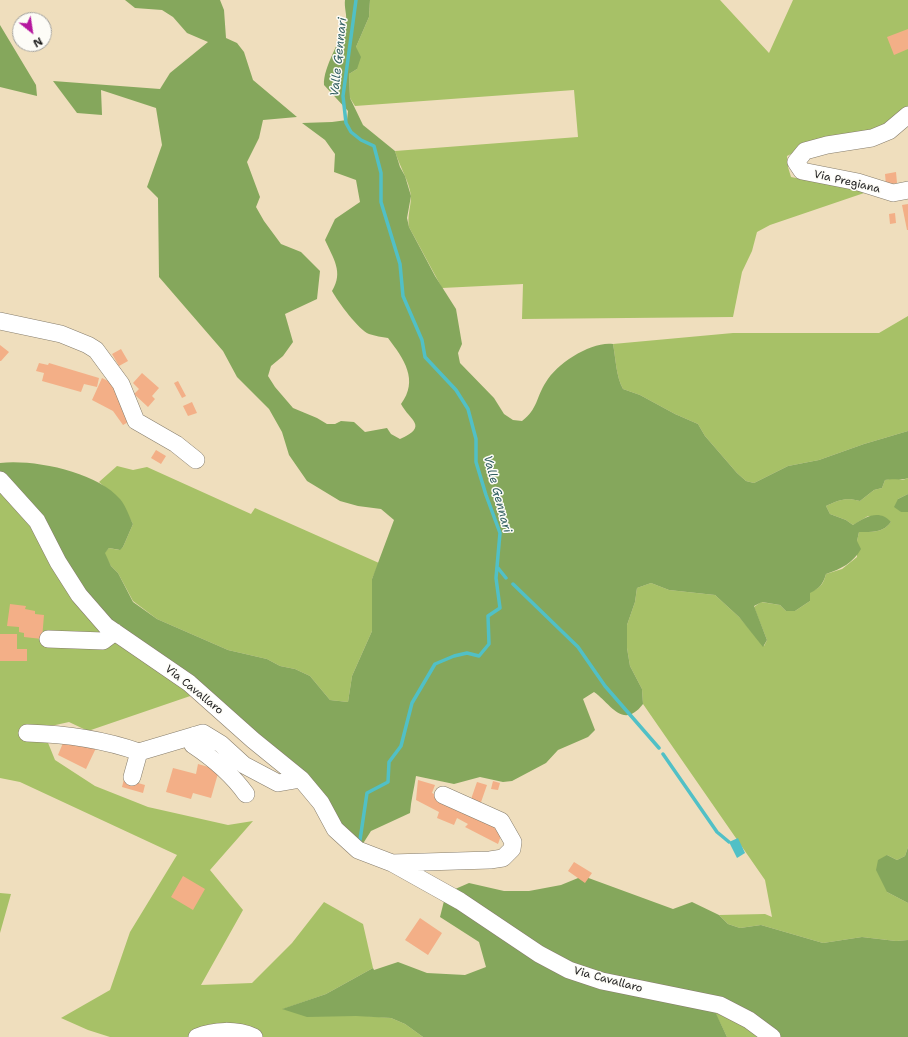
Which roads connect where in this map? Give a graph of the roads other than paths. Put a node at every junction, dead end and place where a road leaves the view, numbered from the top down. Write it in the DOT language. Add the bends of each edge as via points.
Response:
graph roads {
  1 [pos="908,115"];
  2 [pos="908,190"];
  3 [pos="0,322"];
  4 [pos="196,460"];
  5 [pos="0,480"];
  6 [pos="115,632"];
  7 [pos="48,638"];
  8 [pos="27,733"];
  9 [pos="195,735"];
  10 [pos="139,752"];
  11 [pos="132,777"];
  12 [pos="301,779"];
  13 [pos="246,794"];
  14 [pos="443,795"];
  15 [pos="392,863"];
  16 [pos="197,1037"];
  17 [pos="254,1037"];
  18 [pos="772,1037"];
  1 -- 2 [label="street, Via Pregiana" via="889,131 872,138 805,151 796,162 802,171 814,175 858,182 893,193"];
  3 -- 4 [label="street" via="61,334 96,350 121,384 136,421 176,444"];
  5 -- 6 [label="street, Via Cavallaro" via="37,521 79,595 106,626"];
  6 -- 7 [label="street" via="103,641"];
  6 -- 12 [label="street, Via Cavallaro" via="189,683"];
  8 -- 10 [label="street" via="85,737 111,742"];
  9 -- 10 [label="street"];
  9 -- 12 [label="street" via="203,733 209,736 244,765 278,783"];
  9 -- 13 [label="street" via="193,745 219,763"];
  10 -- 11 [label="street"];
  12 -- 15 [label="street, Via Cavallaro" via="321,803 335,829 358,850"];
  14 -- 15 [label="street, Via Cavallaro" via="501,821 513,842 512,849 503,858 490,860"];
  15 -- 18 [label="street, Via Cavallaro" via="460,901 539,954 569,970 602,981 720,1005 749,1020"];
  16 -- 17 [label="street" via="222,1031"];
}
